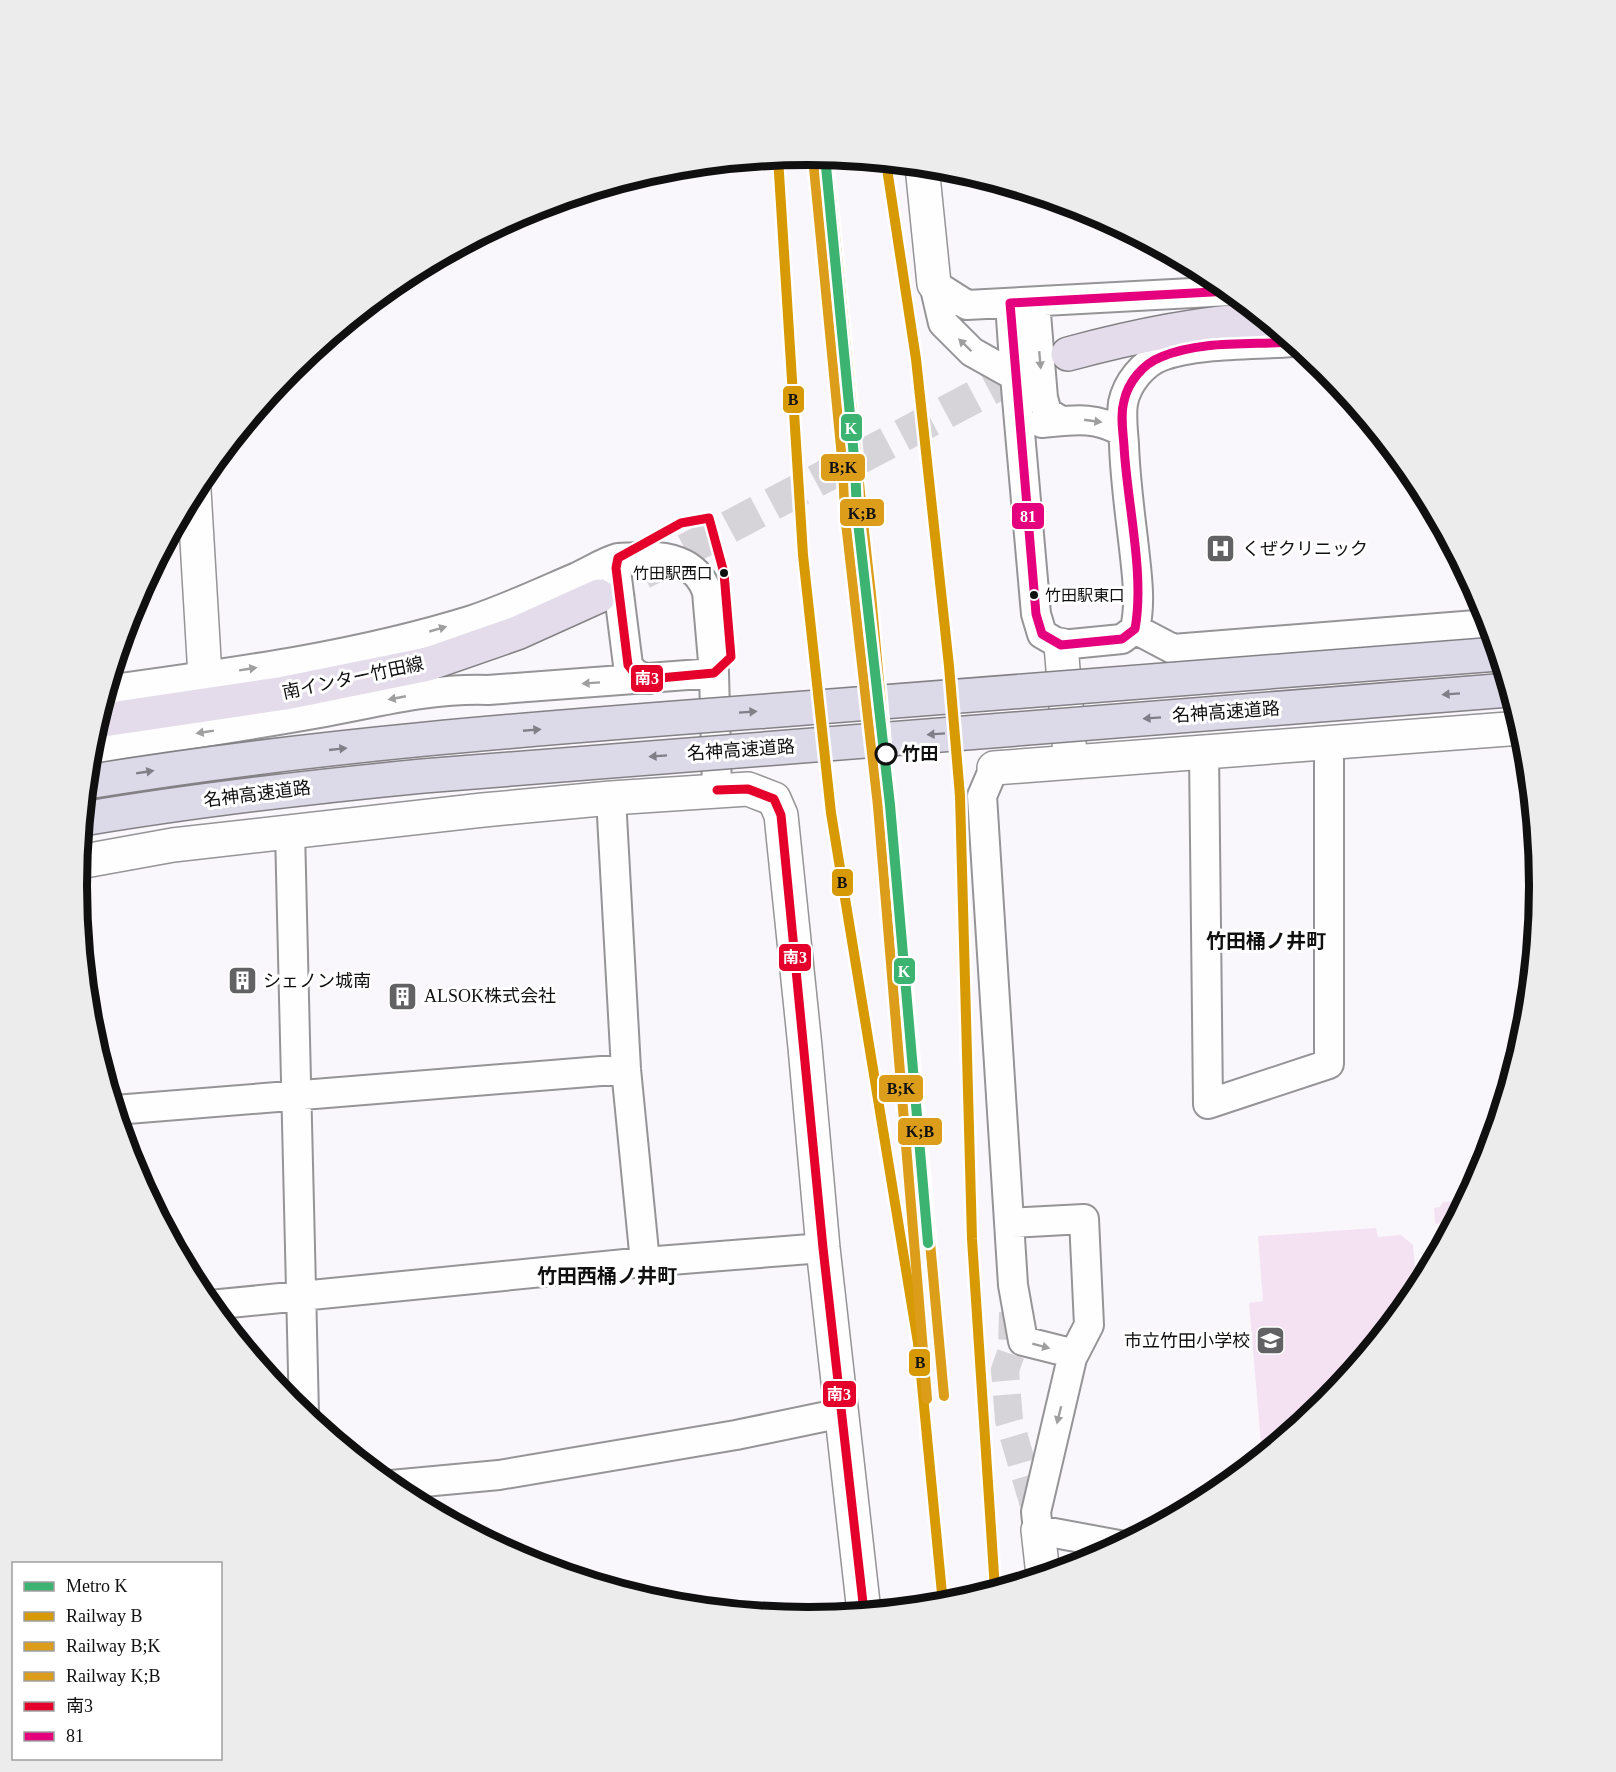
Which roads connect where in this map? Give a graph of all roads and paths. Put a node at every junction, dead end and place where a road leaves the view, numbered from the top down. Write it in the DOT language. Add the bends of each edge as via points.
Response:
graph roads {
  1 [pos="923,175"];
  2 [pos="934,284"];
  3 [pos="1216,292"];
  4 [pos="1022,303"];
  5 [pos="1254,320"];
  6 [pos="1281,343"];
  7 [pos="1068,354"];
  8 [pos="1015,376"];
  9 [pos="1061,421"];
  10 [pos="1019,425"];
  11 [pos="1123,432"];
  12 [pos="195,507"];
  13 [pos="618,558"];
  14 [pos="599,597"];
  15 [pos="1480,625"];
  16 [pos="1135,629"];
  17 [pos="1061,645"];
  18 [pos="1491,655"];
  19 [pos="714,673"];
  20 [pos="205,676"];
  21 [pos="649,679"];
  22 [pos="115,689"];
  23 [pos="1502,691"];
  24 [pos="107,719"];
  25 [pos="1511,729"];
  26 [pos="1329,743"];
  27 [pos="100,748"];
  28 [pos="1204,752"];
  29 [pos="1070,762"];
  30 [pos="994,768"];
  31 [pos="95,781"];
  32 [pos="717,789"];
  33 [pos="611,798"];
  34 [pos="91,818"];
  35 [pos="290,831"];
  36 [pos="88,860"];
  37 [pos="626,1069"];
  38 [pos="296,1096"];
  39 [pos="123,1109"];
  40 [pos="1009,1223"];
  41 [pos="823,1248"];
  42 [pos="645,1262"];
  43 [pos="301,1297"];
  44 [pos="221,1304"];
  45 [pos="1072,1358"];
  46 [pos="304,1401"];
  47 [pos="842,1413"];
  48 [pos="405,1484"];
  49 [pos="1037,1521"];
  50 [pos="1107,1542"];
  51 [pos="1042,1568"];
  52 [pos="863,1604"];
  1 -- 2 [label="street"];
  2 -- 4 [label="street" via="967,305"];
  8 -- 2 [label="street, one-way" via="972,352 943,323"];
  3 -- 4 [label="street"];
  4 -- 8 [label="street"];
  4 -- 9 [label="street, one-way" via="1047,412"];
  5 -- 7 [label="main road" via="1175,328"];
  6 -- 11 [label="street" via="1222,346 1162,356 1143,367 1130,385 1123,404"];
  8 -- 10 [label="street"];
  9 -- 10 [label="street"];
  9 -- 11 [label="street, one-way" via="1087,419"];
  10 -- 17 [label="street" via="1036,614 1042,634"];
  11 -- 16 [label="street" via="1138,589"];
  12 -- 20 [label="street"];
  13 -- 19 [label="street" via="663,556 675,559 696,574 707,592"];
  20 -- 13 [label="street, one-way" via="327,656 441,629 504,608"];
  13 -- 21 [label="street" via="628,665 635,674"];
  14 -- 24 [label="main road, 南インター竹田線" via="517,633 428,663 285,693"];
  15 -- 16 [label="street" via="1173,649"];
  16 -- 17 [label="street" via="1122,639"];
  17 -- 29 [label="street"];
  31 -- 18 [label="highway, 名神高速道路, one-way, bridge" via="172,768 631,721"];
  19 -- 21 [label="street"];
  19 -- 32 [label="street"];
  20 -- 22 [label="street"];
  21 -- 27 [label="street, one-way" via="417,694"];
  23 -- 34 [label="highway, 名神高速道路, one-way, bridge" via="423,776 165,805"];
  25 -- 26 [label="street"];
  26 -- 28 [label="street"];
  26 -- 28 [label="street" via="1329,1064 1208,1104"];
  28 -- 29 [label="street"];
  29 -- 30 [label="street"];
  30 -- 40 [label="street" via="982,796"];
  32 -- 33 [label="street"];
  32 -- 41 [label="street" via="748,789 774,799 781,815"];
  33 -- 35 [label="street"];
  33 -- 37 [label="street"];
  35 -- 36 [label="street"];
  35 -- 38 [label="street"];
  37 -- 38 [label="street"];
  37 -- 42 [label="street"];
  38 -- 39 [label="street"];
  38 -- 43 [label="street"];
  40 -- 45 [label="street, one-way" via="1013,1284 1023,1341 1063,1351"];
  40 -- 45 [label="street" via="1084,1219 1089,1325"];
  41 -- 42 [label="street"];
  41 -- 47 [label="street"];
  42 -- 43 [label="street"];
  43 -- 44 [label="street"];
  43 -- 46 [label="street"];
  45 -- 49 [label="street, one-way"];
  47 -- 48 [label="street" via="499,1475"];
  47 -- 52 [label="street"];
  49 -- 50 [label="street"];
  49 -- 51 [label="street"];
}
